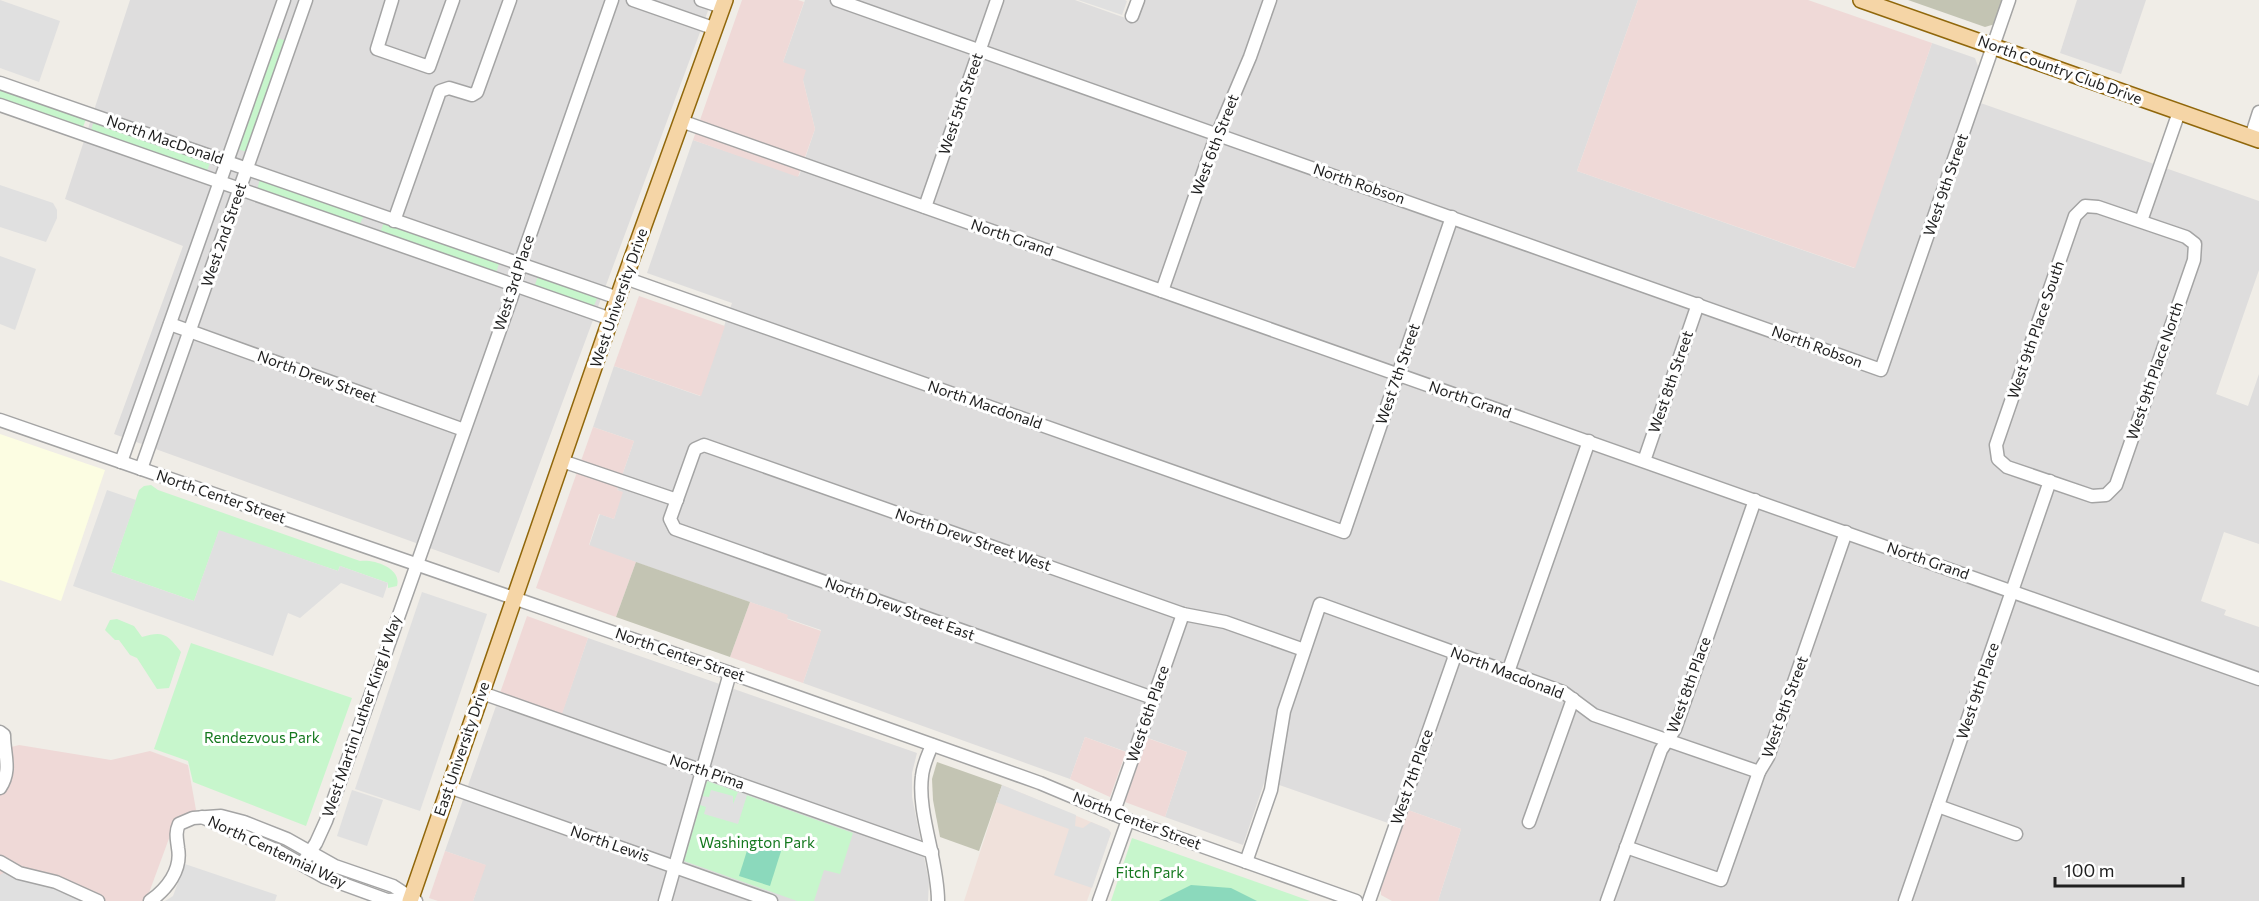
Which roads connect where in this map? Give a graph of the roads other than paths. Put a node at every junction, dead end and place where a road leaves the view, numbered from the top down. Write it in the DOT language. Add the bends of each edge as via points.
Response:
graph roads {
  1 [pos="284,0"];
  2 [pos="306,0"];
  3 [pos="392,0"];
  4 [pos="453,0"];
  5 [pos="510,0"];
  6 [pos="612,0"];
  7 [pos="633,0"];
  8 [pos="701,0"];
  9 [pos="837,0"];
  10 [pos="997,0"];
  11 [pos="1138,0"];
  12 [pos="1270,0"];
  13 [pos="1861,0"];
  14 [pos="2009,0"];
  15 [pos="723,4"];
  16 [pos="1132,16"];
  17 [pos="713,28"];
  18 [pos="1994,46"];
  19 [pos="980,50"];
  20 [pos="0,82"];
  21 [pos="0,105"];
  22 [pos="2179,112"];
  23 [pos="2259,112"];
  24 [pos="92,114"];
  25 [pos="681,121"];
  26 [pos="84,134"];
  27 [pos="1217,134"];
  28 [pos="2255,138"];
  29 [pos="226,161"];
  30 [pos="248,169"];
  31 [pos="220,181"];
  32 [pos="241,188"];
  33 [pos="925,207"];
  34 [pos="374,213"];
  35 [pos="1452,217"];
  36 [pos="394,221"];
  37 [pos="2141,222"];
  38 [pos="366,233"];
  39 [pos="520,264"];
  40 [pos="626,278"];
  41 [pos="515,284"];
  42 [pos="1162,291"];
  43 [pos="618,298"];
  44 [pos="1698,304"];
  45 [pos="611,319"];
  46 [pos="170,324"];
  47 [pos="190,331"];
  48 [pos="1881,370"];
  49 [pos="1398,374"];
  50 [pos="0,420"];
  51 [pos="464,430"];
  52 [pos="1589,441"];
  53 [pos="562,461"];
  54 [pos="1644,461"];
  55 [pos="121,462"];
  56 [pos="141,469"];
  57 [pos="2050,481"];
  58 [pos="677,500"];
  59 [pos="1755,500"];
  60 [pos="1344,532"];
  61 [pos="1846,532"];
  62 [pos="415,564"];
  63 [pos="2012,591"];
  64 [pos="515,597"];
  65 [pos="1183,614"];
  66 [pos="1304,650"];
  67 [pos="1456,653"];
  68 [pos="1508,672"];
  69 [pos="730,673"];
  70 [pos="2259,679"];
  71 [pos="482,693"];
  72 [pos="1153,698"];
  73 [pos="1573,699"];
  74 [pos="0,732"];
  75 [pos="1668,740"];
  76 [pos="932,745"];
  77 [pos="2,749"];
  78 [pos="702,770"];
  79 [pos="1759,772"];
  80 [pos="0,788"];
  81 [pos="449,788"];
  82 [pos="1938,806"];
  83 [pos="1113,814"];
  84 [pos="201,817"];
  85 [pos="1128,820"];
  86 [pos="1529,822"];
  87 [pos="2016,834"];
  88 [pos="1626,847"];
  89 [pos="933,852"];
  90 [pos="309,853"];
  91 [pos="0,862"];
  92 [pos="1246,862"];
  93 [pos="302,864"];
  94 [pos="675,867"];
  95 [pos="412,900"];
  96 [pos="98,901"];
  97 [pos="150,901"];
  98 [pos="665,901"];
  99 [pos="771,901"];
  100 [pos="938,901"];
  101 [pos="1099,901"];
  102 [pos="1356,901"];
  103 [pos="1369,901"];
  104 [pos="1607,901"];
  105 [pos="1905,901"];
  1 -- 29 [label="street, West 2nd Street"];
  2 -- 30 [label="street, West 2nd Street"];
  3 -- 4 [label="street" via="377,49 429,67"];
  5 -- 36 [label="street" via="477,92 472,95 449,88 440,91"];
  6 -- 39 [label="street, West 3rd Place"];
  7 -- 17 [label="street"];
  8 -- 15 [label="street"];
  9 -- 19 [label="street, North Robson"];
  10 -- 19 [label="street, West 5th Street"];
  11 -- 16 [label="street"];
  12 -- 27 [label="street, West 6th Street"];
  13 -- 18 [label="main road, North Country Club Drive"];
  14 -- 18 [label="street, West 9th Street"];
  15 -- 17 [label="main road, West University Drive"];
  17 -- 25 [label="main road, West University Drive"];
  18 -- 22 [label="main road, North Country Club Drive"];
  18 -- 48 [label="street, West 9th Street"];
  19 -- 27 [label="street, North Robson"];
  19 -- 33 [label="street, West 5th Street"];
  20 -- 24 [label="street, North MacDonald"];
  21 -- 26 [label="street, North MacDonald"];
  22 -- 28 [label="main road, North Country Club Drive"];
  22 -- 37 [label="street"];
  23 -- 28 [label="street"];
  24 -- 26 [label="street, North MacDonald"];
  24 -- 29 [label="street, North MacDonald"];
  25 -- 33 [label="street, North Grand"];
  25 -- 40 [label="main road, West University Drive"];
  26 -- 31 [label="street, North MacDonald"];
  27 -- 35 [label="street, North Robson"];
  27 -- 42 [label="street, West 6th Street"];
  29 -- 30 [label="street, North MacDonald"];
  29 -- 31 [label="street, West 2nd Street"];
  30 -- 32 [label="street, West 2nd Street"];
  30 -- 34 [label="street, North MacDonald"];
  31 -- 32 [label="street, North MacDonald"];
  31 -- 46 [label="street, West 2nd Street"];
  32 -- 38 [label="street, North MacDonald"];
  32 -- 47 [label="street, West 2nd Street"];
  33 -- 42 [label="street, North Grand"];
  34 -- 36 [label="street, North MacDonald"];
  34 -- 38 [label="street"];
  35 -- 44 [label="street, North Robson"];
  35 -- 49 [label="street, West 7th Street"];
  36 -- 39 [label="street, North MacDonald"];
  37 -- 57 [label="street, West 9th Place North" via="2186,237 2195,244 2194,260 2116,485 2106,495 2092,496"];
  37 -- 57 [label="street, West 9th Place South" via="2098,207 2085,206 2075,216 1996,445 1998,459 2007,467"];
  38 -- 41 [label="street, North MacDonald"];
  39 -- 41 [label="street, West 3rd Place"];
  39 -- 43 [label="street, North MacDonald"];
  40 -- 43 [label="main road, West University Drive"];
  40 -- 60 [label="street, North Macdonald"];
  41 -- 45 [label="street, North MacDonald"];
  41 -- 51 [label="street, West 3rd Place"];
  42 -- 49 [label="street, North Grand"];
  43 -- 45 [label="main road, West University Drive"];
  44 -- 48 [label="street, North Robson"];
  44 -- 54 [label="street, West 8th Street"];
  45 -- 53 [label="main road, West University Drive"];
  46 -- 47 [label="street, North Drew Street"];
  46 -- 55 [label="street, West 2nd Street"];
  47 -- 51 [label="street, North Drew Street"];
  47 -- 56 [label="street, West 2nd Street"];
  49 -- 52 [label="street, North Grand"];
  49 -- 60 [label="street, West 7th Street"];
  50 -- 55 [label="street, North Center Street"];
  51 -- 62 [label="street, West 3rd Place"];
  52 -- 54 [label="street, North Grand"];
  52 -- 68 [label="street"];
  53 -- 58 [label="street"];
  53 -- 64 [label="main road, West University Drive"];
  54 -- 59 [label="street, North Grand"];
  55 -- 56 [label="street, North Center Street"];
  56 -- 62 [label="street, North Center Street"];
  57 -- 63 [label="street, West 9th Place"];
  58 -- 65 [label="street, North Drew Street West" via="694,449 704,445"];
  58 -- 72 [label="street, North Drew Street East" via="670,519 675,529"];
  59 -- 61 [label="street, North Grand"];
  59 -- 75 [label="street, West 8th Place"];
  61 -- 63 [label="street, North Grand"];
  61 -- 79 [label="street, West 9th Street" via="1768,757"];
  62 -- 64 [label="street, North Center Street"];
  62 -- 90 [label="street, West Martin Luther King Jr Way" via="326,821"];
  63 -- 70 [label="street, North Grand"];
  63 -- 82 [label="street, West 9th Place"];
  64 -- 69 [label="street, North Center Street"];
  64 -- 71 [label="main road, East University Drive"];
  65 -- 66 [label="street, North Drew Street West" via="1225,622"];
  65 -- 72 [label="street, West 6th Place"];
  66 -- 67 [label="street, North Macdonald" via="1320,604"];
  66 -- 92 [label="street" via="1284,711 1271,790"];
  67 -- 68 [label="street, North Macdonald"];
  67 -- 103 [label="street, West 7th Place"];
  68 -- 73 [label="street, North Macdonald"];
  69 -- 76 [label="street, North Center Street"];
  69 -- 78 [label="street"];
  71 -- 78 [label="street, North Pima"];
  71 -- 81 [label="main road, East University Drive"];
  72 -- 83 [label="street, West 6th Place"];
  73 -- 75 [label="street, North Macdonald" via="1594,715"];
  73 -- 86 [label="street"];
  74 -- 77 [label="street" via="4,735"];
  75 -- 79 [label="street, North Macdonald"];
  75 -- 88 [label="street, West 8th Place" via="1660,750"];
  76 -- 83 [label="street, North Center Street"];
  76 -- 89 [label="street" via="922,776 922,799"];
  77 -- 80 [label="street" via="8,767"];
  78 -- 89 [label="street, North Pima"];
  78 -- 94 [label="street"];
  79 -- 88 [label="street, West 9th Street" via="1721,880"];
  81 -- 94 [label="street, North Lewis"];
  81 -- 95 [label="main road, East University Drive"];
  82 -- 87 [label="street"];
  82 -- 105 [label="street, West 9th Place"];
  83 -- 85 [label="street, North Center Street"];
  84 -- 90 [label="street, North Centennial Way" via="221,816 244,822 287,839"];
  84 -- 93 [label="street, North Centennial Way"];
  84 -- 97 [label="street, North Centennial Way" via="179,824 179,861 175,872 162,893"];
  85 -- 92 [label="street, North Center Street"];
  85 -- 101 [label="street"];
  88 -- 104 [label="street, West 8th Place"];
  89 -- 100 [label="street"];
  90 -- 93 [label="street, West Martin Luther King Jr Way"];
  90 -- 95 [label="street, North Centennial Way" via="393,886"];
  91 -- 96 [label="street" via="19,873 51,881"];
  92 -- 102 [label="street, North Center Street"];
  93 -- 95 [label="street, North Centennial Way" via="324,877 387,900"];
  94 -- 98 [label="street"];
  94 -- 99 [label="street, North Lewis"];
}
